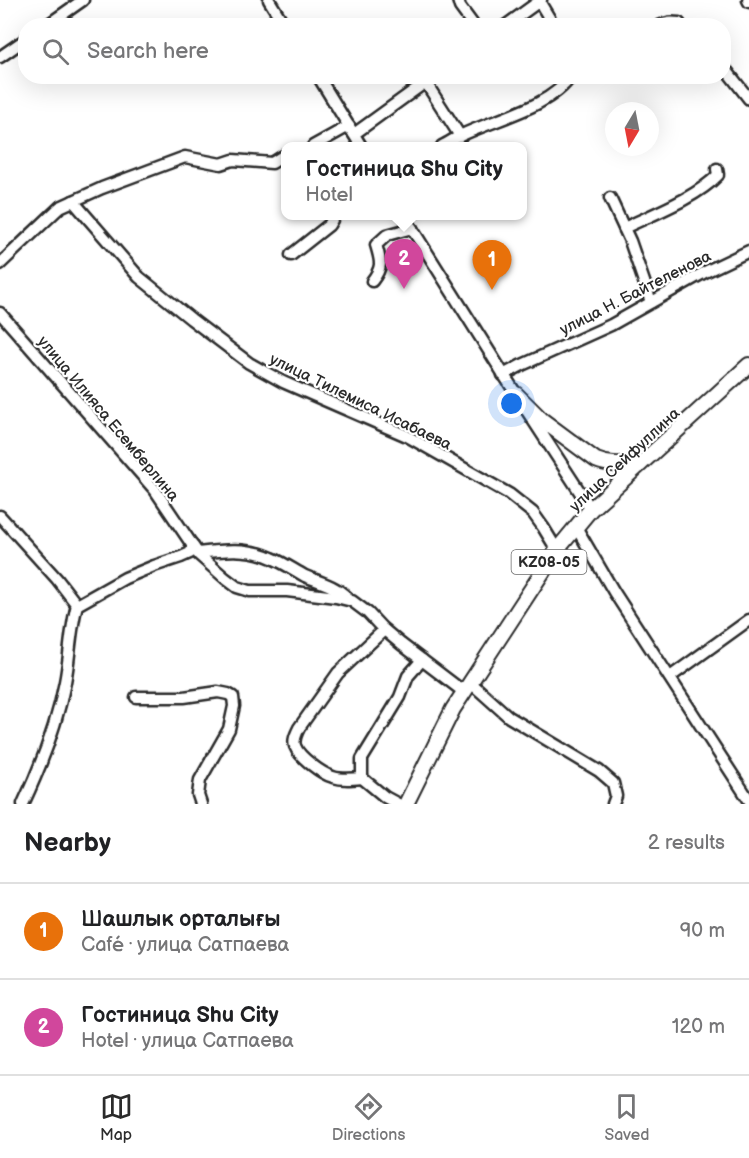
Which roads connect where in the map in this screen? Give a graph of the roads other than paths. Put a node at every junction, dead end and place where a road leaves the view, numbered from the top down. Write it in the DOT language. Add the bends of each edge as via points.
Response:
graph roads {
  1 [pos="83,0"];
  2 [pos="269,0"];
  3 [pos="458,0"];
  4 [pos="540,1"];
  5 [pos="525,4"];
  6 [pos="57,18"];
  7 [pos="280,18"];
  8 [pos="468,18"];
  9 [pos="512,18"];
  10 [pos="550,18"];
  11 [pos="18,45"];
  12 [pos="0,57"];
  13 [pos="731,77"];
  14 [pos="323,84"];
  15 [pos="424,84"];
  16 [pos="432,84"];
  17 [pos="567,84"];
  18 [pos="749,99"];
  19 [pos="351,130"];
  20 [pos="460,136"];
  21 [pos="324,142"];
  22 [pos="358,142"];
  23 [pos="450,142"];
  24 [pos="281,159"];
  25 [pos="717,169"];
  26 [pos="610,198"];
  27 [pos="73,201"];
  28 [pos="332,220"];
  29 [pos="407,220"];
  30 [pos="412,228"];
  31 [pos="624,228"];
  32 [pos="749,251"];
  33 [pos="291,255"];
  34 [pos="1,262"];
  35 [pos="372,281"];
  36 [pos="651,302"];
  37 [pos="0,313"];
  38 [pos="749,365"];
  39 [pos="503,375"];
  40 [pos="516,394"];
  41 [pos="640,464"];
  42 [pos="591,509"];
  43 [pos="0,516"];
  44 [pos="576,527"];
  45 [pos="195,549"];
  46 [pos="557,550"];
  47 [pos="352,601"];
  48 [pos="77,605"];
  49 [pos="749,620"];
  50 [pos="384,630"];
  51 [pos="422,660"];
  52 [pos="670,677"];
  53 [pos="467,687"];
  54 [pos="136,697"];
  55 [pos="362,778"];
  56 [pos="745,784"];
  57 [pos="749,800"];
  58 [pos="22,804"];
  59 [pos="201,804"];
  60 [pos="398,804"];
  61 [pos="406,804"];
  62 [pos="613,804"];
  1 -- 6 [label="street"];
  2 -- 7 [label="street"];
  3 -- 8 [label="street"];
  4 -- 5 [label="street"];
  4 -- 10 [label="street"];
  5 -- 9 [label="street"];
  11 -- 12 [label="street"];
  13 -- 18 [label="street"];
  14 -- 19 [label="street"];
  15 -- 19 [label="street"];
  16 -- 20 [label="street"];
  17 -- 20 [label="street" via="531,107"];
  19 -- 21 [label="street"];
  19 -- 22 [label="street"];
  20 -- 23 [label="street"];
  24 -- 27 [label="street" via="272,164 233,160 221,164 184,157"];
  25 -- 31 [label="street" via="718,175 710,184"];
  26 -- 31 [label="street"];
  27 -- 34 [label="street" via="60,207"];
  27 -- 46 [label="street, улица Тилемиса Исабаева" via="139,277 249,363 407,436 509,494 533,513"];
  28 -- 33 [label="street"];
  29 -- 30 [label="street"];
  30 -- 35 [label="street" via="387,235 376,245 381,263"];
  30 -- 39 [label="street"];
  31 -- 36 [label="street"];
  32 -- 36 [label="street, улица Н. Байтеленова"];
  36 -- 39 [label="street, улица Н. Байтеленова"];
  37 -- 45 [label="street, улица Илияса Есемберлина" via="155,490"];
  38 -- 41 [label="main road, улица Сейфуллина / KZ08-05"];
  39 -- 40 [label="street"];
  40 -- 41 [label="main road" via="542,420 596,460"];
  40 -- 42 [label="street"];
  41 -- 42 [label="main road, улица Сейфуллина / KZ08-05"];
  42 -- 44 [label="main road, улица Сейфуллина / KZ08-05"];
  43 -- 48 [label="street"];
  44 -- 46 [label="main road, улица Сейфуллина / KZ08-05"];
  44 -- 52 [label="street"];
  45 -- 47 [label="street" via="249,551 271,557 324,582"];
  45 -- 47 [label="street, улица Илияса Есемберлина" via="207,564 237,587"];
  45 -- 48 [label="street" via="125,578"];
  46 -- 53 [label="main road, улица Сейфуллина / KZ08-05"];
  47 -- 50 [label="street"];
  48 -- 58 [label="street" via="57,713 38,771"];
  49 -- 52 [label="street"];
  50 -- 51 [label="street"];
  50 -- 55 [label="street" via="338,674 295,738 296,748 307,761 332,777"];
  51 -- 53 [label="street"];
  51 -- 55 [label="street" via="408,676 400,697 362,759"];
  52 -- 56 [label="street"];
  53 -- 61 [label="main road, улица Сейфуллина / KZ08-05"];
  53 -- 62 [label="street" via="599,771 613,783"];
  54 -- 59 [label="street" via="218,692 233,697 229,729 200,780"];
  55 -- 60 [label="street"];
  56 -- 57 [label="street"];
}
